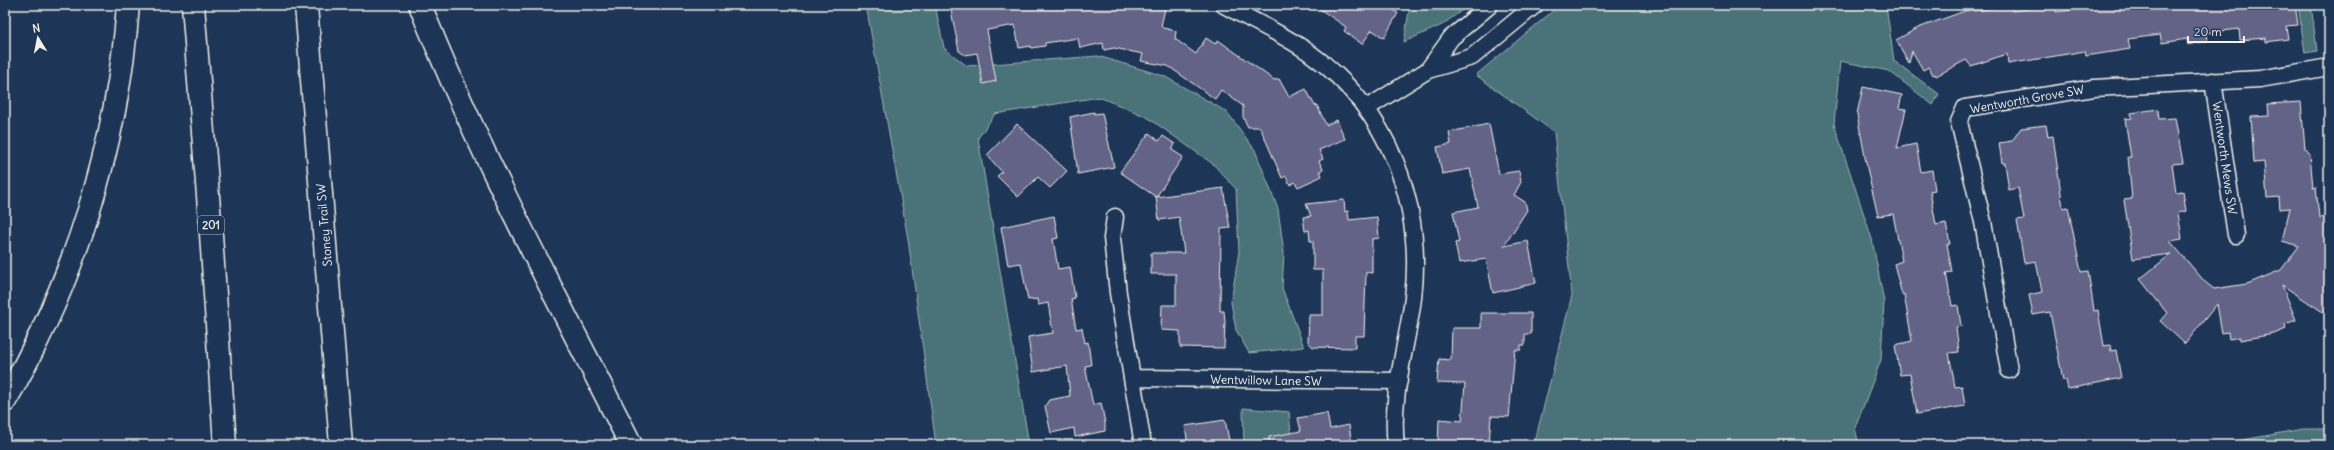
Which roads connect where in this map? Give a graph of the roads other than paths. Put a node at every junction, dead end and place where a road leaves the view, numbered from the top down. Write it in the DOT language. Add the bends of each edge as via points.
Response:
graph roads {
  1 [pos="128,5"];
  2 [pos="193,5"];
  3 [pos="306,5"];
  4 [pos="420,5"];
  5 [pos="1224,5"];
  6 [pos="1490,5"];
  7 [pos="1535,5"];
  8 [pos="2329,67"];
  9 [pos="1428,70"];
  10 [pos="2213,81"];
  11 [pos="1368,108"];
  12 [pos="1115,217"];
  13 [pos="2236,235"];
  14 [pos="2009,370"];
  15 [pos="1134,378"];
  16 [pos="1399,381"];
  17 [pos="338,393"];
  18 [pos="5,401"];
  19 [pos="225,445"];
  20 [pos="341,445"];
  21 [pos="351,445"];
  22 [pos="631,445"];
  23 [pos="1144,445"];
  24 [pos="1396,445"];
  1 -- 18 [label="highway" via="118,88 88,214 68,271 45,323"];
  2 -- 19 [label="highway, 201" via="212,234"];
  3 -- 17 [label="highway, Stoney Trail SW"];
  4 -- 22 [label="highway" via="475,132"];
  5 -- 11 [label="street" via="1311,53 1340,77"];
  6 -- 9 [label="street" via="1450,38"];
  7 -- 9 [label="street" via="1472,57"];
  8 -- 10 [label="street, Wentworth Grove SW" via="2260,79"];
  9 -- 11 [label="street"];
  10 -- 13 [label="street, Wentworth Mews SW"];
  10 -- 14 [label="street, Wentworth Grove SW" via="2094,88 1965,108 1959,122 1983,222"];
  11 -- 16 [label="street" via="1391,147 1400,172 1407,196 1412,233 1415,284"];
  12 -- 15 [label="street" via="1112,238 1118,293"];
  15 -- 16 [label="street, Wentwillow Lane SW"];
  15 -- 23 [label="street"];
  16 -- 24 [label="street" via="1395,409"];
  17 -- 20 [label="highway, Stoney Trail SW"];
  17 -- 21 [label="highway"];
}
